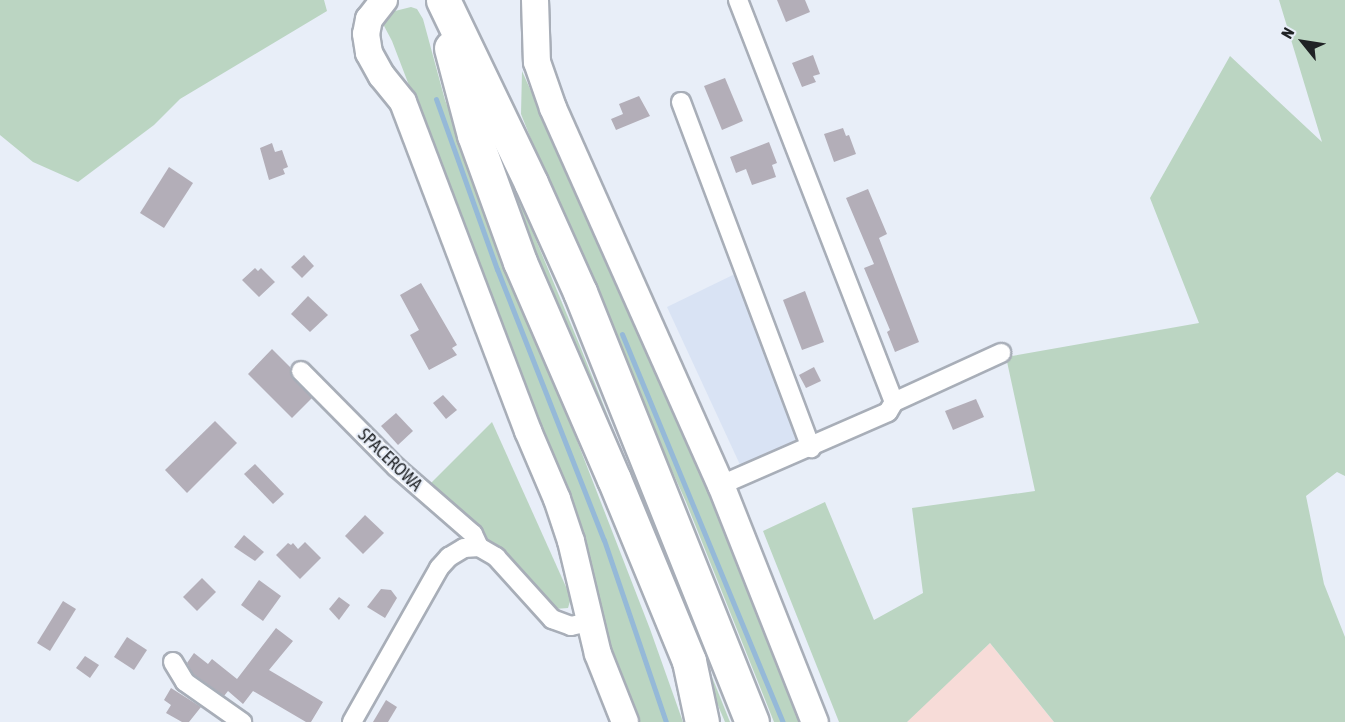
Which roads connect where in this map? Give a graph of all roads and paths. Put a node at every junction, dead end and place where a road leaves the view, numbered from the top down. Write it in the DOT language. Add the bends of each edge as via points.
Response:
graph roads {
  1 [pos="384,0"];
  2 [pos="439,0"];
  3 [pos="443,0"];
  4 [pos="535,0"];
  5 [pos="738,0"];
  6 [pos="681,102"];
  7 [pos="1001,353"];
  8 [pos="301,371"];
  9 [pos="894,402"];
  10 [pos="811,448"];
  11 [pos="721,485"];
  12 [pos="479,547"];
  13 [pos="590,622"];
  14 [pos="689,661"];
  15 [pos="173,662"];
  16 [pos="242,722"];
  17 [pos="352,722"];
  18 [pos="625,722"];
  19 [pos="702,722"];
  20 [pos="712,722"];
  21 [pos="752,722"];
  22 [pos="815,722"];
  1 -- 13 [label="street" via="369,19 369,53 403,102 560,507"];
  2 -- 14 [label="highway" via="474,135 520,262"];
  3 -- 21 [label="highway" via="580,292"];
  4 -- 11 [label="street" via="537,62 543,82"];
  5 -- 9 [label="street"];
  6 -- 10 [label="street"];
  7 -- 9 [label="street"];
  8 -- 12 [label="street, SPACEROWA" via="396,468 473,534"];
  9 -- 10 [label="street" via="888,412"];
  10 -- 11 [label="street"];
  11 -- 22 [label="street"];
  12 -- 13 [label="street, SPACEROWA" via="502,563 552,619 571,626"];
  12 -- 17 [label="street" via="464,548 439,568"];
  13 -- 18 [label="street"];
  14 -- 19 [label="highway"];
  14 -- 20 [label="street"];
  15 -- 16 [label="street" via="185,682"];
}
